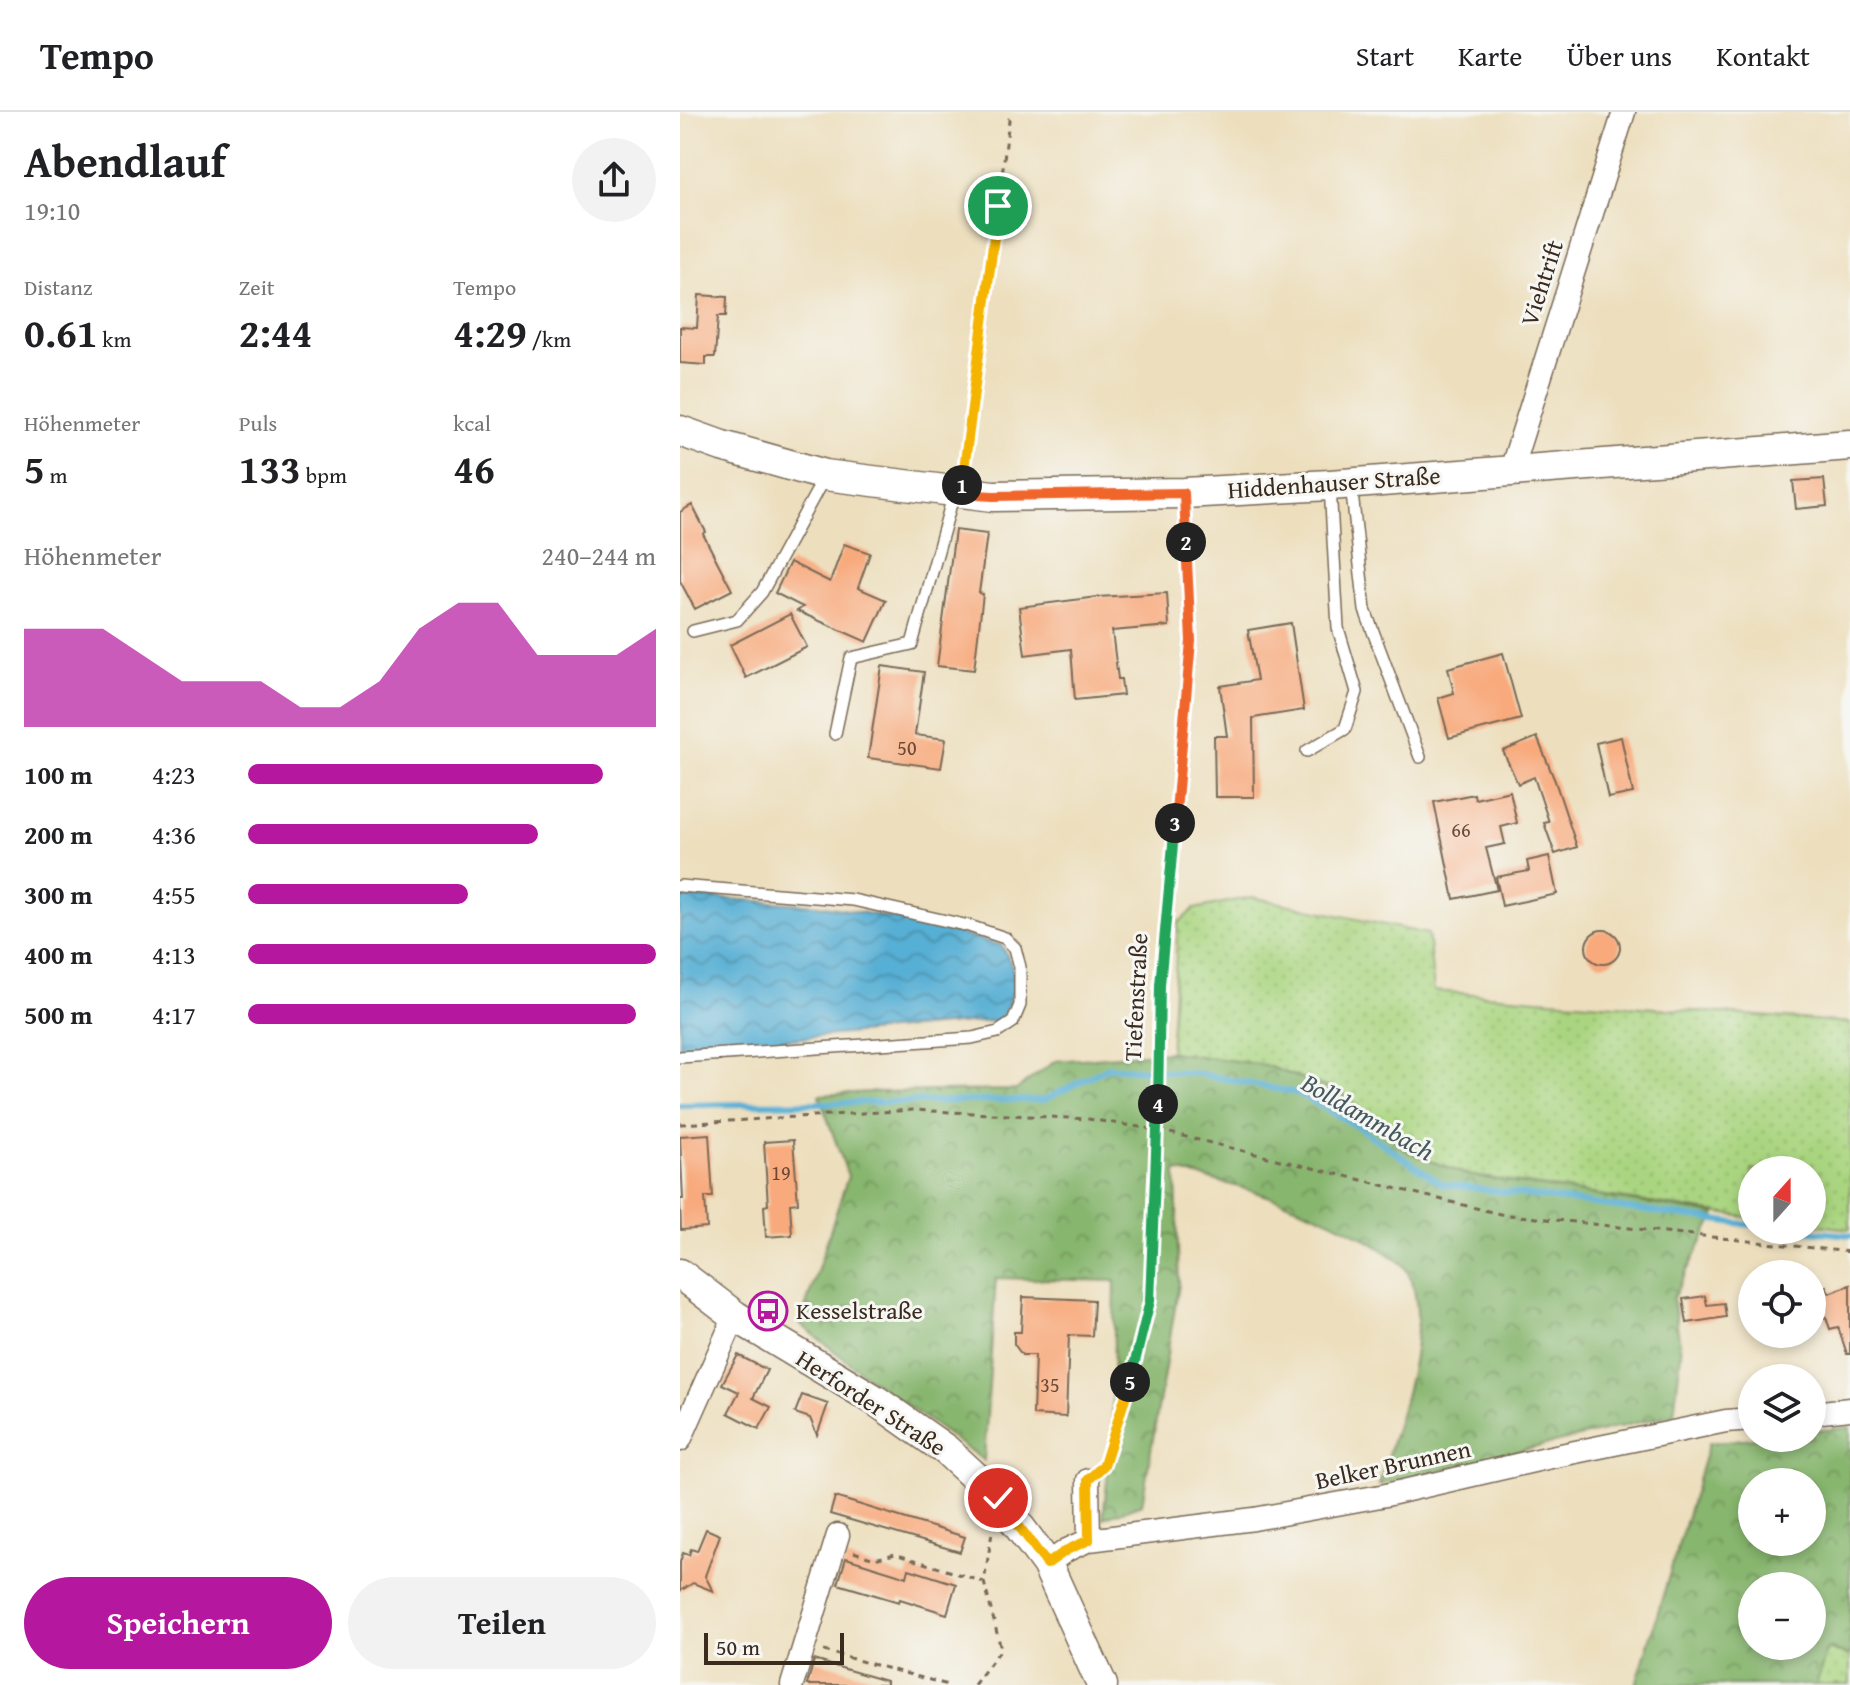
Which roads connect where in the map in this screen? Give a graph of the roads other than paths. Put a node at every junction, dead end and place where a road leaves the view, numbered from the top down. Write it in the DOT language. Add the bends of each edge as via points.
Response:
graph roads {
  1 [pos="1624,112"];
  2 [pos="680,431"];
  3 [pos="1850,445"];
  4 [pos="1511,470"];
  5 [pos="825,475"];
  6 [pos="1340,484"];
  7 [pos="958,493"];
  8 [pos="693,631"];
  9 [pos="835,734"];
  10 [pos="1307,751"];
  11 [pos="1420,757"];
  12 [pos="680,886"];
  13 [pos="680,1057"];
  14 [pos="680,1274"];
  15 [pos="735,1316"];
  16 [pos="1850,1409"];
  17 [pos="1826,1412"];
  18 [pos="1738,1420"];
  19 [pos="680,1440"];
  20 [pos="1088,1480"];
  21 [pos="838,1535"];
  22 [pos="1089,1540"];
  23 [pos="1047,1564"];
  24 [pos="792,1685"];
  25 [pos="1102,1685"];
  1 -- 4 [label="street, Viehtrift"];
  2 -- 5 [label="street, Hiddenhauser Straße"];
  3 -- 4 [label="street, Hiddenhauser Straße"];
  4 -- 6 [label="street, Hiddenhauser Straße"];
  5 -- 7 [label="street, Hiddenhauser Straße"];
  5 -- 8 [label="lane" via="762,592 737,620"];
  6 -- 7 [label="street, Hiddenhauser Straße" via="1184,493"];
  6 -- 10 [label="lane" via="1338,628 1357,692 1345,729"];
  6 -- 11 [label="lane" via="1365,610"];
  7 -- 9 [label="lane" via="912,644 851,658"];
  12 -- 13 [label="lane" via="853,900 969,926 1005,938 1015,948 1020,967 1020,1005 1013,1022 998,1032"];
  14 -- 15 [label="street, Herforder Straße"];
  15 -- 19 [label="street"];
  15 -- 23 [label="street, Herforder Straße" via="875,1400 946,1450 998,1498"];
  16 -- 17 [label="street"];
  18 -- 22 [label="street, Belker Brunnen" via="1386,1495"];
  20 -- 22 [label="street"];
  21 -- 24 [label="street"];
  22 -- 23 [label="street, Belker Brunnen"];
  23 -- 25 [label="street, Herforder Straße"];
}
